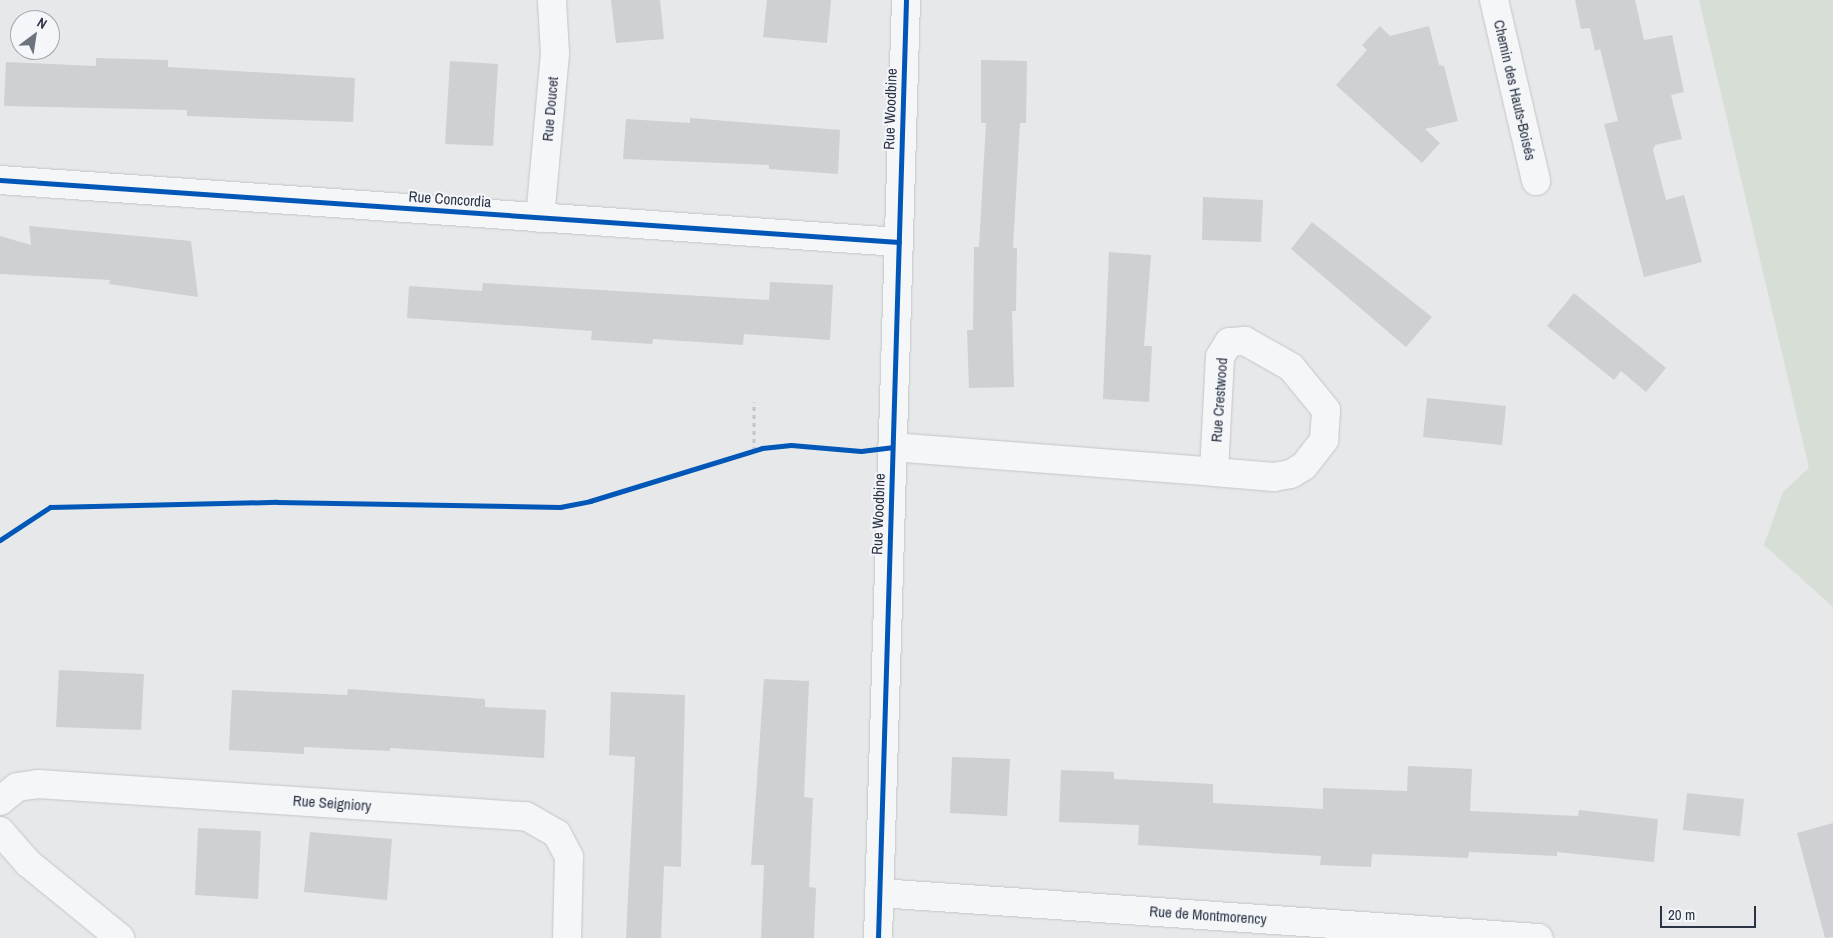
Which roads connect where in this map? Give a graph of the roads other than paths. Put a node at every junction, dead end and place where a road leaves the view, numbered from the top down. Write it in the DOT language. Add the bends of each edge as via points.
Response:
graph roads {
  1 [pos="552,0"];
  2 [pos="906,0"];
  3 [pos="1494,0"];
  4 [pos="0,180"];
  5 [pos="1536,181"];
  6 [pos="540,218"];
  7 [pos="899,242"];
  8 [pos="892,447"];
  9 [pos="1214,472"];
  10 [pos="0,801"];
  11 [pos="0,831"];
  12 [pos="879,893"];
  13 [pos="120,938"];
  14 [pos="568,938"];
  15 [pos="878,938"];
  16 [pos="1538,938"];
  1 -- 6 [label="street, Rue Doucet" via="555,54"];
  2 -- 7 [label="street, Rue Woodbine"];
  3 -- 5 [label="street, Chemin des Hauts-Boisés"];
  4 -- 6 [label="street, Rue Concordia"];
  6 -- 7 [label="street, Rue Concordia"];
  7 -- 8 [label="street, Rue Woodbine"];
  8 -- 9 [label="street, Rue Crestwood"];
  8 -- 12 [label="street, Rue Woodbine"];
  9 -- 9 [label="street, Rue Crestwood" via="1291,474 1315,454 1328,424 1326,410 1306,381 1274,354 1245,341 1229,342 1220,356"];
  10 -- 14 [label="street, Rue Seigniory" via="17,787 38,784 526,816 557,834 569,856"];
  11 -- 13 [label="street" via="28,863"];
  12 -- 15 [label="street, Rue Woodbine"];
  12 -- 16 [label="street, Rue de Montmorency"];
}
